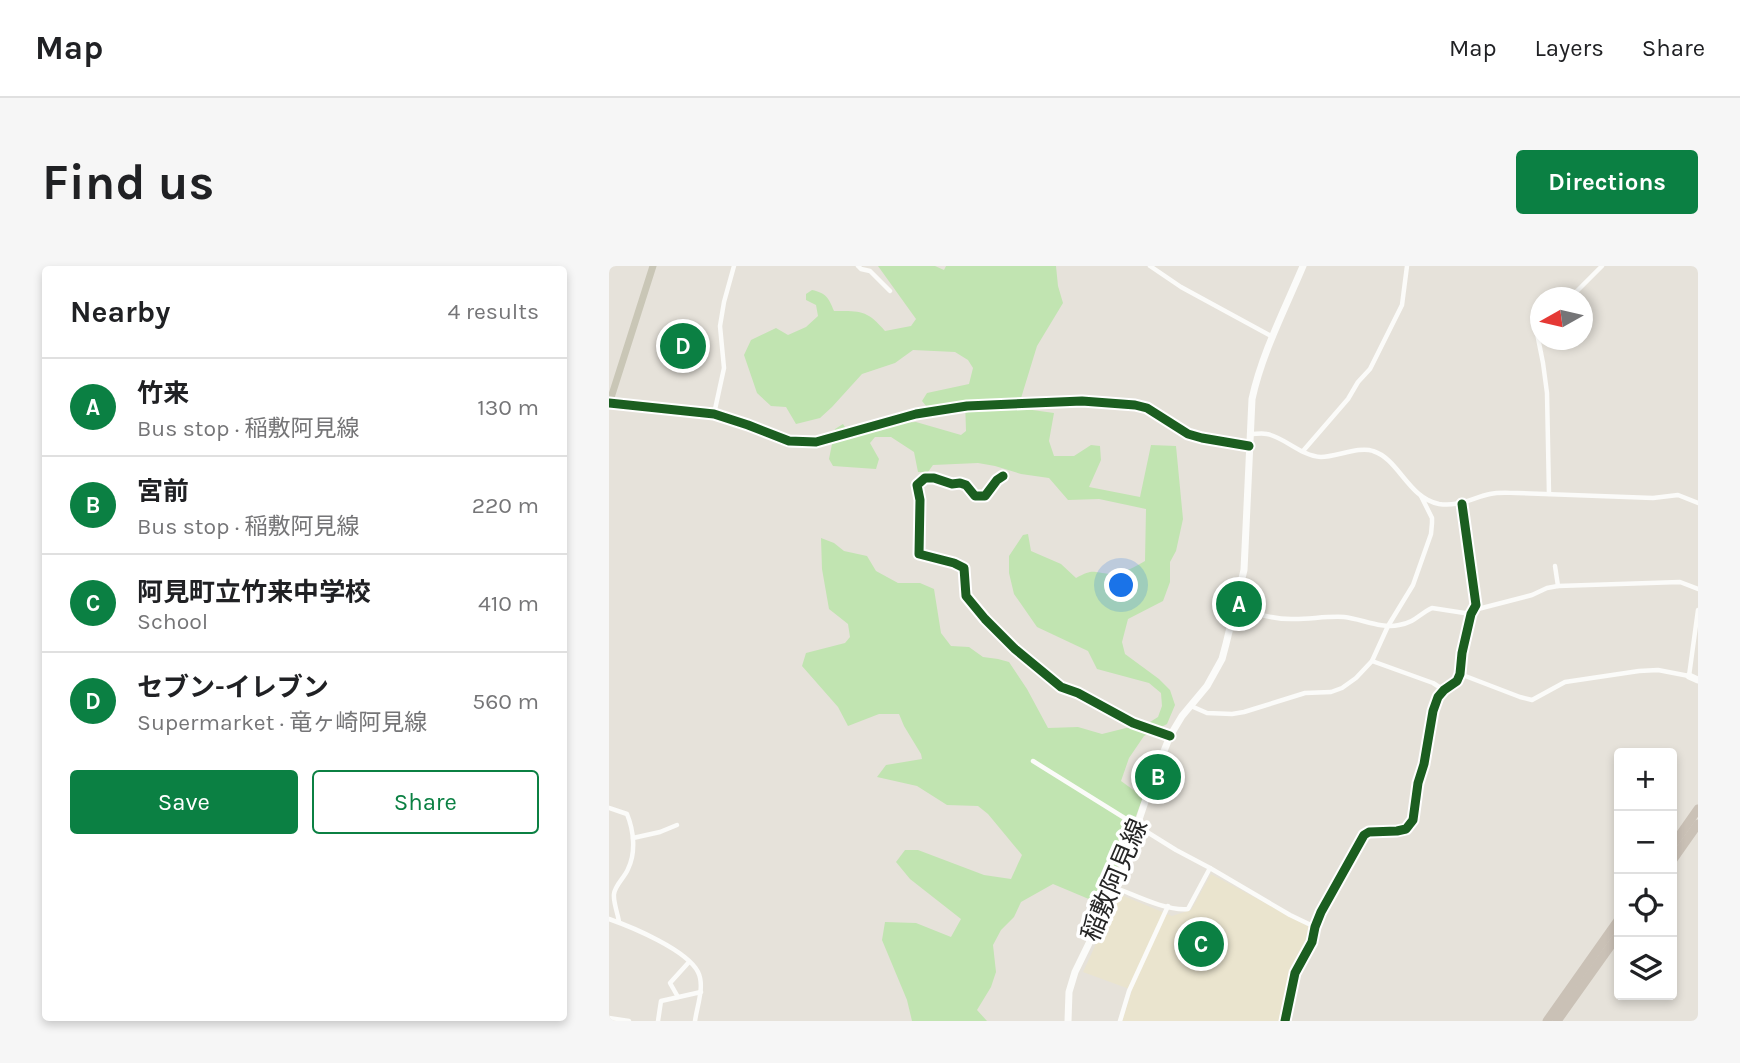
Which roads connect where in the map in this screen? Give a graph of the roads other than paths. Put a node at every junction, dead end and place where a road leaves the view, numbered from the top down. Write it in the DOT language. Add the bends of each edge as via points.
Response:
graph roads {
  1 [pos="653,266"];
  2 [pos="734,266"];
  3 [pos="858,266"];
  4 [pos="1150,266"];
  5 [pos="1303,266"];
  6 [pos="1407,266"];
  7 [pos="1602,266"];
  8 [pos="1581,287"];
  9 [pos="890,291"];
  10 [pos="1273,337"];
  11 [pos="1540,350"];
  12 [pos="609,404"];
  13 [pos="714,414"];
  14 [pos="1250,434"];
  15 [pos="1249,446"];
  16 [pos="1303,451"];
  17 [pos="1003,476"];
  18 [pos="1549,494"];
  19 [pos="1421,496"];
  20 [pos="1698,503"];
  21 [pos="1462,504"];
  22 [pos="1555,566"];
  23 [pos="1558,586"];
  24 [pos="1698,589"];
  25 [pos="1235,608"];
  26 [pos="1698,610"];
  27 [pos="1471,614"];
  28 [pos="1388,626"];
  29 [pos="1372,661"];
  30 [pos="1460,674"];
  31 [pos="1689,676"];
  32 [pos="1698,680"];
  33 [pos="1444,690"];
  34 [pos="1191,706"];
  35 [pos="1170,736"];
  36 [pos="1033,761"];
  37 [pos="609,808"];
  38 [pos="1698,809"];
  39 [pos="1698,824"];
  40 [pos="677,825"];
  41 [pos="1139,825"];
  42 [pos="633,838"];
  43 [pos="1677,839"];
  44 [pos="1677,854"];
  45 [pos="1210,868"];
  46 [pos="1116,888"];
  47 [pos="1168,906"];
  48 [pos="609,919"];
  49 [pos="619,923"];
  50 [pos="1614,926"];
  51 [pos="1315,927"];
  52 [pos="1617,937"];
  53 [pos="689,962"];
  54 [pos="701,992"];
  55 [pos="678,997"];
  56 [pos="609,1018"];
  57 [pos="629,1021"];
  58 [pos="658,1021"];
  59 [pos="695,1021"];
  60 [pos="1067,1021"];
  61 [pos="1120,1021"];
  62 [pos="1285,1021"];
  63 [pos="1547,1021"];
  64 [pos="1557,1021"];
  1 -- 12 [label="main road"];
  2 -- 13 [label="street" via="720,326 724,368"];
  3 -- 9 [label="street"];
  4 -- 10 [label="street"];
  5 -- 10 [label="main road, 稲敷阿見線"];
  6 -- 16 [label="street" via="1402,304 1370,369"];
  7 -- 8 [label="street"];
  10 -- 14 [label="main road, 稲敷阿見線" via="1256,382"];
  11 -- 18 [label="street" via="1547,393"];
  12 -- 13 [label="main road"];
  13 -- 15 [label="main road" via="789,441 816,442 916,414 967,406 1082,401 1147,408 1188,433"];
  14 -- 15 [label="main road, 稲敷阿見線"];
  14 -- 16 [label="street" via="1269,434"];
  15 -- 25 [label="main road, 稲敷阿見線" via="1246,550"];
  16 -- 19 [label="street" via="1321,457 1372,450 1385,457"];
  17 -- 35 [label="street" via="981,497 966,485 925,478 918,485 919,554 964,568 966,596 978,611 1061,687"];
  18 -- 20 [label="street" via="1678,495"];
  18 -- 21 [label="street" via="1495,493"];
  19 -- 21 [label="street" via="1439,504"];
  19 -- 28 [label="street" via="1431,517 1431,534 1413,585"];
  21 -- 27 [label="street" via="1476,605"];
  22 -- 23 [label="street"];
  23 -- 24 [label="street" via="1680,582"];
  23 -- 27 [label="street" via="1478,608"];
  25 -- 28 [label="street" via="1294,620 1348,618"];
  25 -- 34 [label="main road, 稲敷阿見線" via="1221,659"];
  26 -- 31 [label="street"];
  27 -- 28 [label="street" via="1432,607 1413,621"];
  27 -- 30 [label="street"];
  28 -- 29 [label="street"];
  29 -- 33 [label="street"];
  29 -- 34 [label="street" via="1356,678 1331,692 1305,693 1232,714 1207,713"];
  30 -- 31 [label="street" via="1532,700 1565,682 1658,670"];
  30 -- 33 [label="street"];
  31 -- 32 [label="main road"];
  33 -- 51 [label="street" via="1433,711 1413,820 1406,829 1364,835"];
  34 -- 35 [label="main road, 稲敷阿見線"];
  35 -- 41 [label="main road, 稲敷阿見線"];
  36 -- 41 [label="street"];
  37 -- 42 [label="street" via="628,814"];
  38 -- 43 [label="highway"];
  39 -- 44 [label="highway"];
  40 -- 42 [label="street"];
  41 -- 45 [label="street"];
  41 -- 46 [label="main road, 稲敷阿見線"];
  42 -- 49 [label="street" via="630,865 614,894"];
  45 -- 47 [label="street" via="1188,909"];
  45 -- 51 [label="street"];
  46 -- 47 [label="street"];
  46 -- 60 [label="main road, 稲敷阿見線" via="1075,972"];
  47 -- 61 [label="street"];
  48 -- 49 [label="street"];
  49 -- 53 [label="street" via="647,934"];
  50 -- 63 [label="highway"];
  51 -- 62 [label="street" via="1295,973"];
  52 -- 64 [label="highway"];
  53 -- 54 [label="street" via="699,973"];
  53 -- 55 [label="street" via="670,983"];
  54 -- 55 [label="street"];
  54 -- 59 [label="street"];
  55 -- 58 [label="street" via="661,1000"];
  56 -- 57 [label="street"];
}
